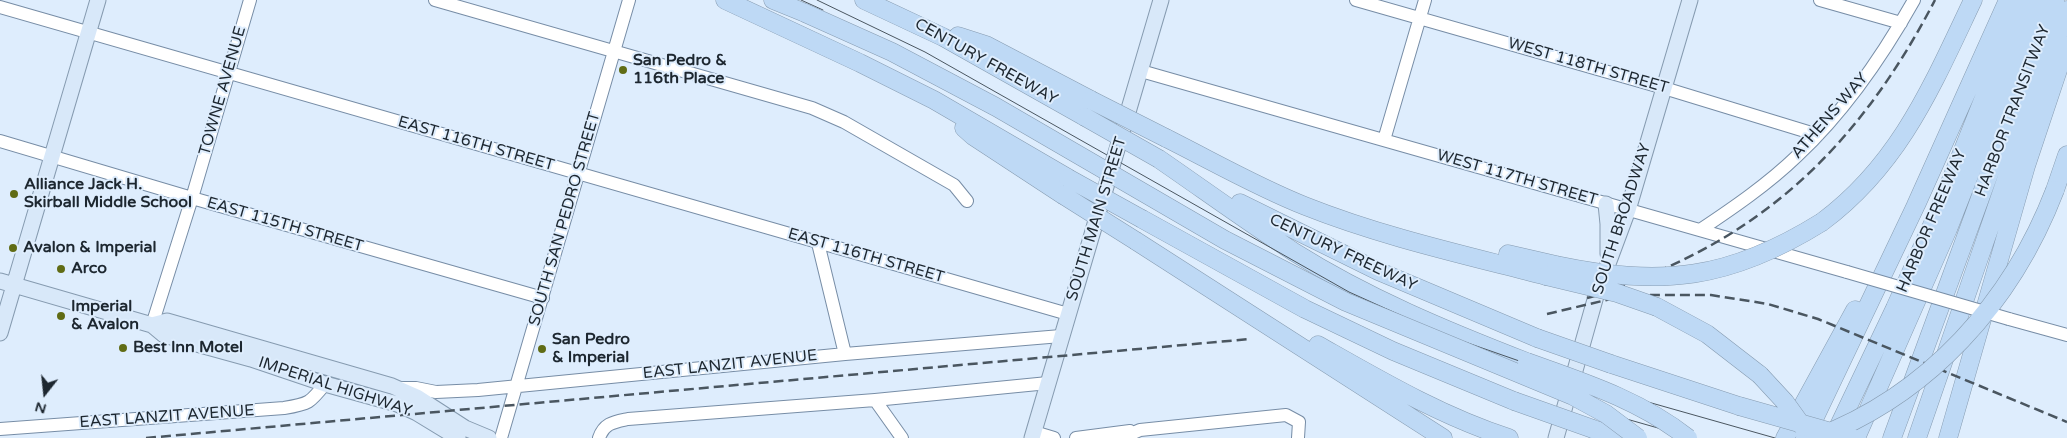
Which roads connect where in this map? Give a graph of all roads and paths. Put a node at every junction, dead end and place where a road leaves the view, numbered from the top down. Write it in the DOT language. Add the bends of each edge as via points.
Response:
graph roads {
  1 [pos="98,0"];
  2 [pos="250,0"];
  3 [pos="435,0"];
  4 [pos="629,0"];
  5 [pos="725,0"];
  6 [pos="773,0"];
  7 [pos="864,0"];
  8 [pos="1161,0"];
  9 [pos="1356,0"];
  10 [pos="1425,0"];
  11 [pos="1690,0"];
  12 [pos="1820,0"];
  13 [pos="1914,0"];
  14 [pos="1973,0"];
  15 [pos="2008,0"];
  16 [pos="2023,0"];
  17 [pos="2038,0"];
  18 [pos="2055,0"];
  19 [pos="0,7"];
  20 [pos="2067,10"];
  21 [pos="1420,18"];
  22 [pos="914,23"];
  23 [pos="1901,23"];
  24 [pos="88,33"];
  25 [pos="2067,43"];
  26 [pos="614,50"];
  27 [pos="1140,71"];
  28 [pos="228,72"];
  29 [pos="1664,88"];
  30 [pos="934,100"];
  31 [pos="1818,134"];
  32 [pos="1384,140"];
  33 [pos="0,141"];
  34 [pos="2067,155"];
  35 [pos="52,156"];
  36 [pos="1938,156"];
  37 [pos="1159,159"];
  38 [pos="579,174"];
  39 [pos="192,198"];
  40 [pos="967,201"];
  41 [pos="1606,204"];
  42 [pos="1628,210"];
  43 [pos="1700,230"];
  44 [pos="818,243"];
  45 [pos="1608,265"];
  46 [pos="1551,270"];
  47 [pos="7,283"];
  48 [pos="543,298"];
  49 [pos="1068,314"];
  50 [pos="152,325"];
  51 [pos="0,333"];
  52 [pos="2067,335"];
  53 [pos="1061,336"];
  54 [pos="845,354"];
  55 [pos="1048,382"];
  56 [pos="325,384"];
  57 [pos="516,386"];
  58 [pos="395,387"];
  59 [pos="876,400"];
  60 [pos="1398,400"];
  61 [pos="1737,410"];
  62 [pos="0,429"];
  63 [pos="1140,430"];
  64 [pos="1033,435"];
  65 [pos="458,438"];
  66 [pos="489,438"];
  67 [pos="502,438"];
  68 [pos="599,438"];
  69 [pos="902,438"];
  70 [pos="1054,438"];
  71 [pos="1076,438"];
  72 [pos="1122,438"];
  73 [pos="1298,438"];
  74 [pos="1443,438"];
  75 [pos="1509,438"];
  76 [pos="1556,438"];
  77 [pos="1622,438"];
  78 [pos="1638,438"];
  79 [pos="1688,438"];
  80 [pos="1785,438"];
  81 [pos="1805,438"];
  82 [pos="1810,438"];
  83 [pos="1816,438"];
  84 [pos="1833,438"];
  85 [pos="1852,438"];
  86 [pos="1856,438"];
  87 [pos="1892,438"];
  88 [pos="1917,438"];
  89 [pos="1948,438"];
  1 -- 24 [label="main road"];
  2 -- 28 [label="street, TOWNE AVENUE"];
  3 -- 26 [label="street"];
  4 -- 26 [label="street, SOUTH SAN PEDRO STREET"];
  5 -- 30 [label="highway"];
  6 -- 78 [label="highway, bridge" via="892,52 996,107 1260,259 1346,302 1573,396 1606,414"];
  7 -- 22 [label="highway, CENTURY FREEWAY"];
  8 -- 27 [label="main road, SOUTH MAIN STREET"];
  9 -- 21 [label="street, WEST 118TH STREET"];
  10 -- 21 [label="street"];
  11 -- 29 [label="main road, SOUTH BROADWAY"];
  12 -- 23 [label="street"];
  13 -- 23 [label="street, ATHENS WAY"];
  14 -- 46 [label="highway, bridge" via="1946,56 1888,159 1862,188 1822,222 1790,242 1753,258 1697,274 1638,278"];
  15 -- 36 [label="highway"];
  16 -- 84 [label="highway, HARBOR FREEWAY" via="1937,213"];
  17 -- 86 [label="highway, HARBOR TRANSITWAY" via="1948,229"];
  18 -- 87 [label="highway, HARBOR TRANSITWAY"];
  19 -- 24 [label="street, EAST 116TH STREET"];
  20 -- 88 [label="highway"];
  21 -- 29 [label="street, WEST 118TH STREET"];
  21 -- 32 [label="street"];
  22 -- 37 [label="highway, CENTURY FREEWAY, bridge"];
  22 -- 46 [label="highway, bridge" via="986,45 1226,169 1382,224"];
  23 -- 31 [label="street, ATHENS WAY" via="1878,61"];
  24 -- 28 [label="street, EAST 116TH STREET"];
  24 -- 35 [label="main road"];
  25 -- 89 [label="highway" via="2026,166"];
  26 -- 38 [label="street, SOUTH SAN PEDRO STREET"];
  26 -- 40 [label="street" via="812,108 844,122 954,185"];
  27 -- 32 [label="street, WEST 117TH STREET"];
  27 -- 49 [label="main road, SOUTH MAIN STREET"];
  28 -- 38 [label="street, EAST 116TH STREET"];
  28 -- 39 [label="street, TOWNE AVENUE"];
  29 -- 31 [label="street, WEST 118TH STREET"];
  29 -- 42 [label="main road, SOUTH BROADWAY"];
  30 -- 60 [label="highway, bridge" via="973,136 1063,195 1241,308"];
  30 -- 77 [label="highway, bridge" via="1305,309 1401,354 1514,401"];
  31 -- 43 [label="street, ATHENS WAY" via="1796,157"];
  32 -- 41 [label="street, WEST 117TH STREET"];
  33 -- 35 [label="street, EAST 115TH STREET"];
  34 -- 83 [label="highway, bridge" via="2033,241 1994,303 1957,346 1886,402"];
  35 -- 39 [label="street, EAST 115TH STREET"];
  35 -- 47 [label="main road"];
  36 -- 80 [label="highway"];
  36 -- 81 [label="highway"];
  37 -- 61 [label="highway, CENTURY FREEWAY, bridge" via="1340,254 1443,300 1537,338 1710,397"];
  37 -- 79 [label="highway, bridge" via="1295,252 1365,291 1433,324 1617,396 1657,416"];
  38 -- 44 [label="street, EAST 116TH STREET"];
  38 -- 48 [label="street, SOUTH SAN PEDRO STREET"];
  39 -- 48 [label="street, EAST 115TH STREET"];
  39 -- 50 [label="street, TOWNE AVENUE"];
  41 -- 42 [label="street, WEST 117TH STREET"];
  41 -- 45 [label="main road"];
  42 -- 43 [label="street, WEST 117TH STREET"];
  42 -- 45 [label="main road, SOUTH BROADWAY"];
  43 -- 52 [label="street, WEST 117TH STREET, bridge"];
  44 -- 49 [label="street, EAST 116TH STREET"];
  44 -- 54 [label="street"];
  45 -- 76 [label="main road, SOUTH BROADWAY" via="1596,296"];
  46 -- 82 [label="highway, bridge" via="1657,307 1707,334 1760,375 1785,402"];
  47 -- 50 [label="main road, IMPERIAL HIGHWAY"];
  47 -- 51 [label="main road"];
  48 -- 57 [label="street, SOUTH SAN PEDRO STREET"];
  49 -- 53 [label="main road, SOUTH MAIN STREET"];
  50 -- 56 [label="main road, IMPERIAL HIGHWAY" via="164,335"];
  50 -- 58 [label="main road, IMPERIAL HIGHWAY" via="167,321"];
  53 -- 54 [label="street, EAST LANZIT AVENUE"];
  53 -- 55 [label="main road, SOUTH MAIN STREET"];
  54 -- 57 [label="street, EAST LANZIT AVENUE"];
  55 -- 59 [label="street"];
  55 -- 64 [label="main road, SOUTH MAIN STREET"];
  56 -- 58 [label="main road" via="333,379 369,390"];
  56 -- 62 [label="street, EAST LANZIT AVENUE" via="305,405 284,408"];
  56 -- 65 [label="main road, IMPERIAL HIGHWAY" via="397,404"];
  57 -- 58 [label="street, EAST LANZIT AVENUE" via="436,392"];
  57 -- 67 [label="street, SOUTH SAN PEDRO STREET"];
  58 -- 66 [label="main road, IMPERIAL HIGHWAY" via="465,428"];
  59 -- 68 [label="street" via="612,422 603,428"];
  59 -- 69 [label="street"];
  60 -- 74 [label="highway"];
  60 -- 75 [label="highway"];
  61 -- 83 [label="highway"];
  61 -- 85 [label="highway, CENTURY FREEWAY, bridge"];
  63 -- 71 [label="street"];
  63 -- 72 [label="street"];
  63 -- 73 [label="street" via="1286,415 1299,422"];
  64 -- 70 [label="street"];
}
